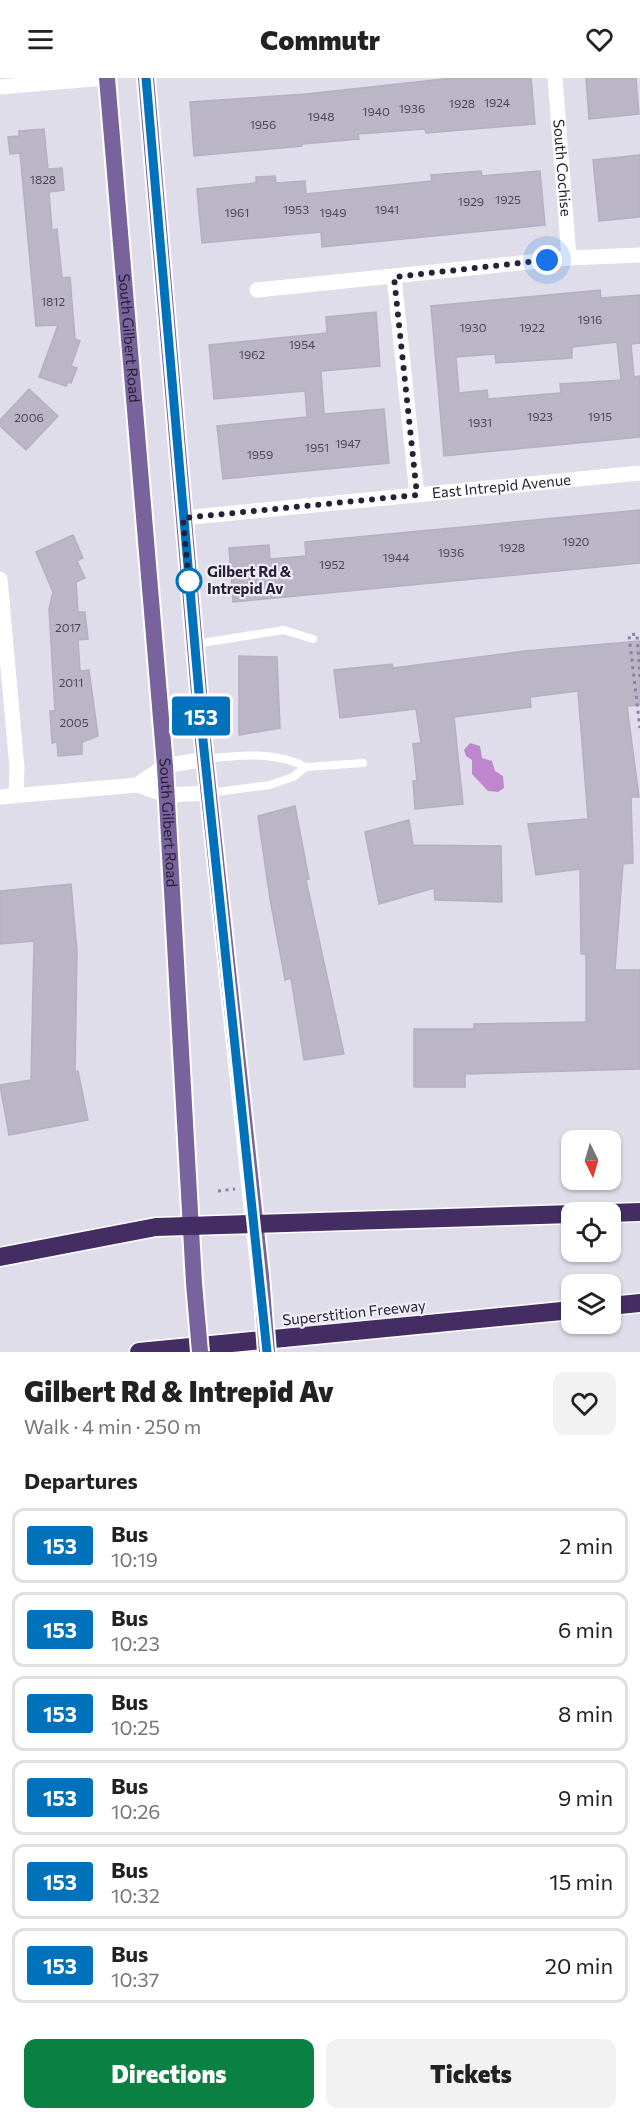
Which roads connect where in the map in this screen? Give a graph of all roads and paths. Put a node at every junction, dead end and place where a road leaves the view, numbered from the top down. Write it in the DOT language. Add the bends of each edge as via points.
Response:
graph roads {
  1 [pos="106,78"];
  2 [pos="146,78"];
  3 [pos="555,78"];
  4 [pos="0,87"];
  5 [pos="640,255"];
  6 [pos="568,258"];
  7 [pos="394,277"];
  8 [pos="257,290"];
  9 [pos="640,473"];
  10 [pos="417,495"];
  11 [pos="183,518"];
  12 [pos="0,579"];
  13 [pos="313,639"];
  14 [pos="195,644"];
  15 [pos="640,677"];
  16 [pos="640,729"];
  17 [pos="205,759"];
  18 [pos="363,763"];
  19 [pos="165,766"];
  20 [pos="306,767"];
  21 [pos="137,785"];
  22 [pos="209,793"];
  23 [pos="16,795"];
  24 [pos="166,795"];
  25 [pos="0,797"];
  26 [pos="237,1189"];
  27 [pos="218,1191"];
  28 [pos="640,1212"];
  29 [pos="621,1213"];
  30 [pos="561,1214"];
  31 [pos="256,1222"];
  32 [pos="189,1225"];
  33 [pos="0,1257"];
  34 [pos="640,1303"];
  35 [pos="621,1305"];
  36 [pos="561,1311"];
  37 [pos="139,1352"];
  38 [pos="200,1352"];
  39 [pos="267,1352"];
  1 -- 4 [label="street"];
  1 -- 19 [label="main road, South Gilbert Road"];
  2 -- 11 [label="main road"];
  3 -- 6 [label="street, South Cochise"];
  5 -- 6 [label="street"];
  6 -- 7 [label="street"];
  7 -- 8 [label="street"];
  7 -- 10 [label="street"];
  9 -- 10 [label="street, East Intrepid Avenue"];
  10 -- 11 [label="street, East Intrepid Avenue"];
  11 -- 14 [label="main road"];
  12 -- 23 [label="street"];
  13 -- 14 [label="lane" via="284,630"];
  14 -- 17 [label="main road"];
  15 -- 16 [label="path" via="637,634 629,635"];
  17 -- 19 [label="street"];
  17 -- 20 [label="lane" via="236,755 289,758"];
  17 -- 22 [label="main road"];
  18 -- 20 [label="lane"];
  19 -- 21 [label="street"];
  19 -- 24 [label="main road, South Gilbert Road"];
  20 -- 22 [label="lane" via="293,777 270,785"];
  21 -- 23 [label="street"];
  21 -- 24 [label="street"];
  22 -- 24 [label="street"];
  22 -- 31 [label="main road"];
  23 -- 25 [label="street"];
  24 -- 32 [label="main road, South Gilbert Road"];
  26 -- 27 [label="path"];
  28 -- 29 [label="highway"];
  30 -- 31 [label="highway"];
  31 -- 32 [label="highway"];
  31 -- 39 [label="main road, bridge"];
  32 -- 33 [label="highway" via="156,1227"];
  32 -- 38 [label="main road, South Gilbert Road, bridge"];
  34 -- 35 [label="highway"];
  36 -- 37 [label="highway, Superstition Freeway"];
}
